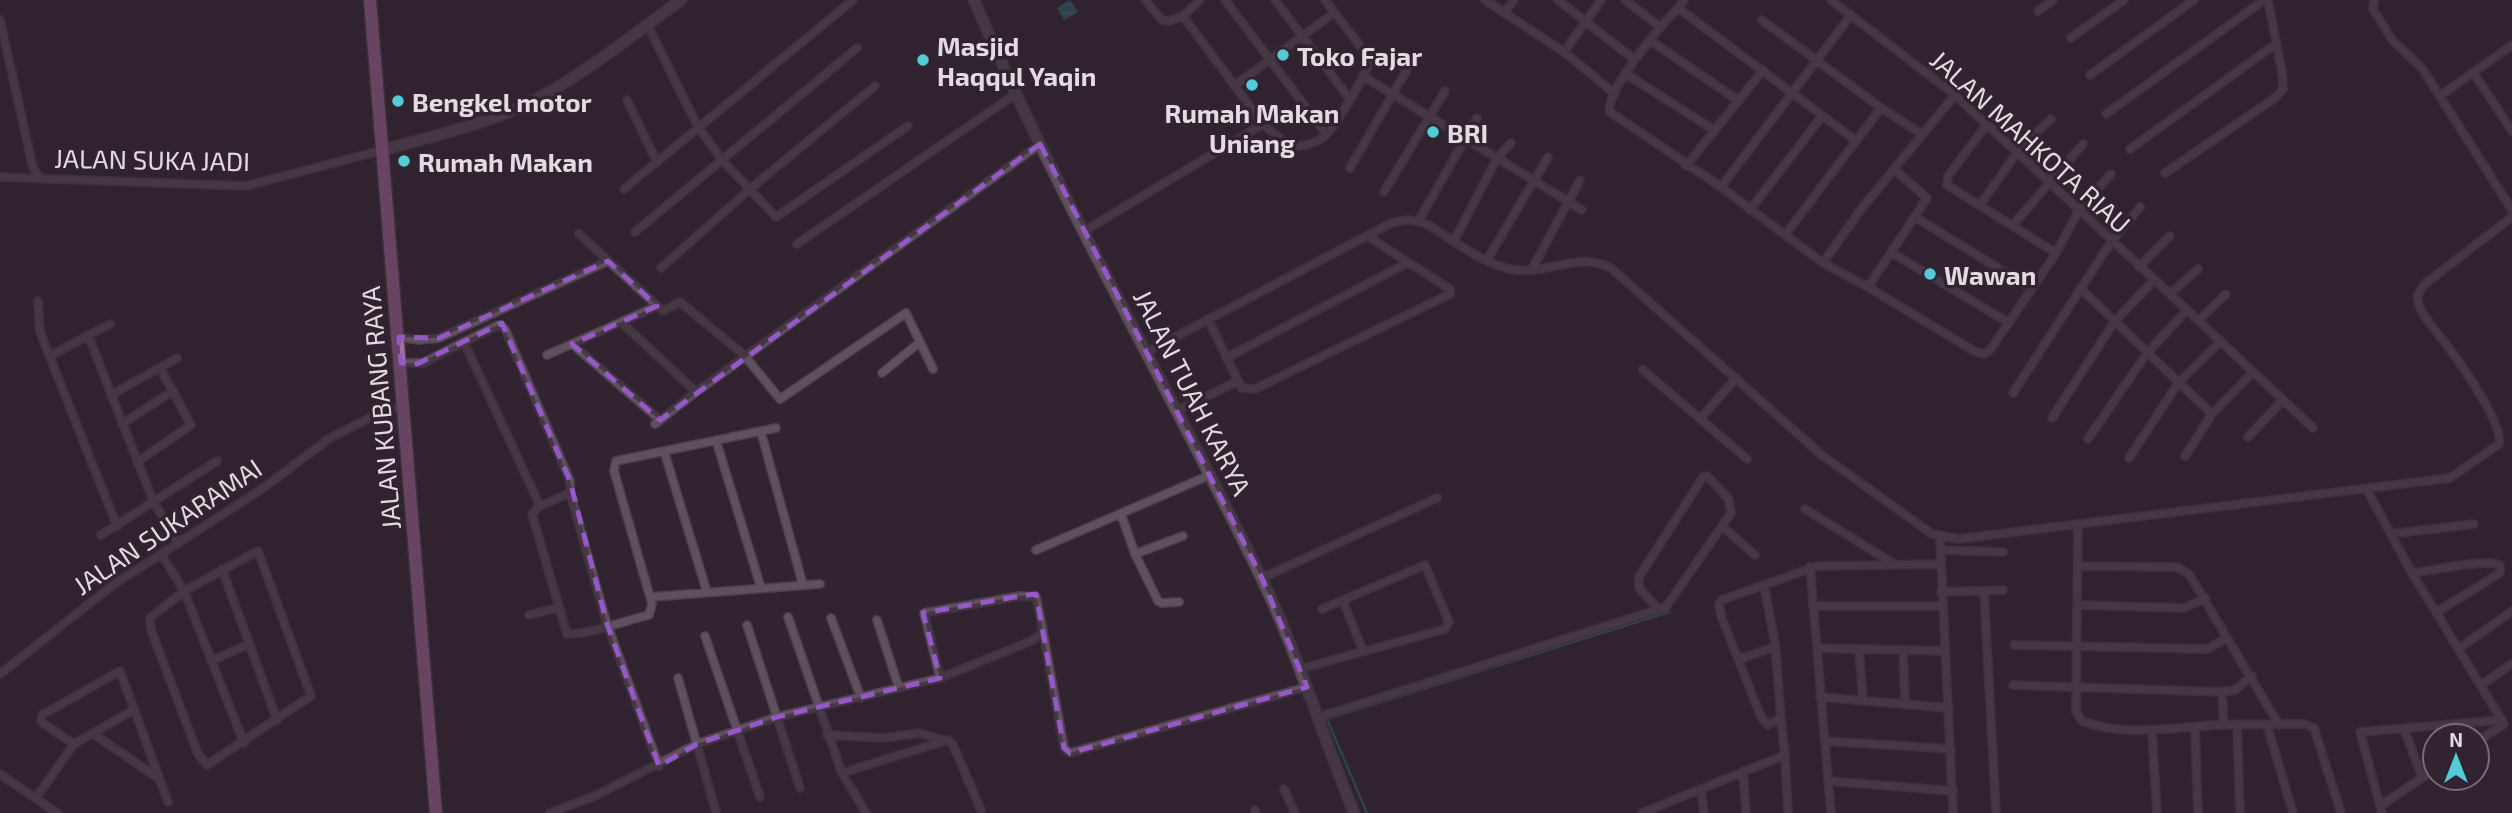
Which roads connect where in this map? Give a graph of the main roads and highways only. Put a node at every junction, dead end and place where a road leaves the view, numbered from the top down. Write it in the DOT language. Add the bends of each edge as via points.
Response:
graph roads {
  1 [pos="370,0"];
  2 [pos="681,0"];
  3 [pos="974,0"];
  4 [pos="383,150"];
  5 [pos="436,813"];
  6 [pos="1354,813"];
  1 -- 4 [label="highway, JALAN KUBANG RAYA"];
  2 -- 4 [label="main road" via="533,101"];
  3 -- 6 [label="main road, JALAN TUAH KARYA" via="1014,95 1262,578"];
  4 -- 5 [label="highway, JALAN KUBANG RAYA"];
}
